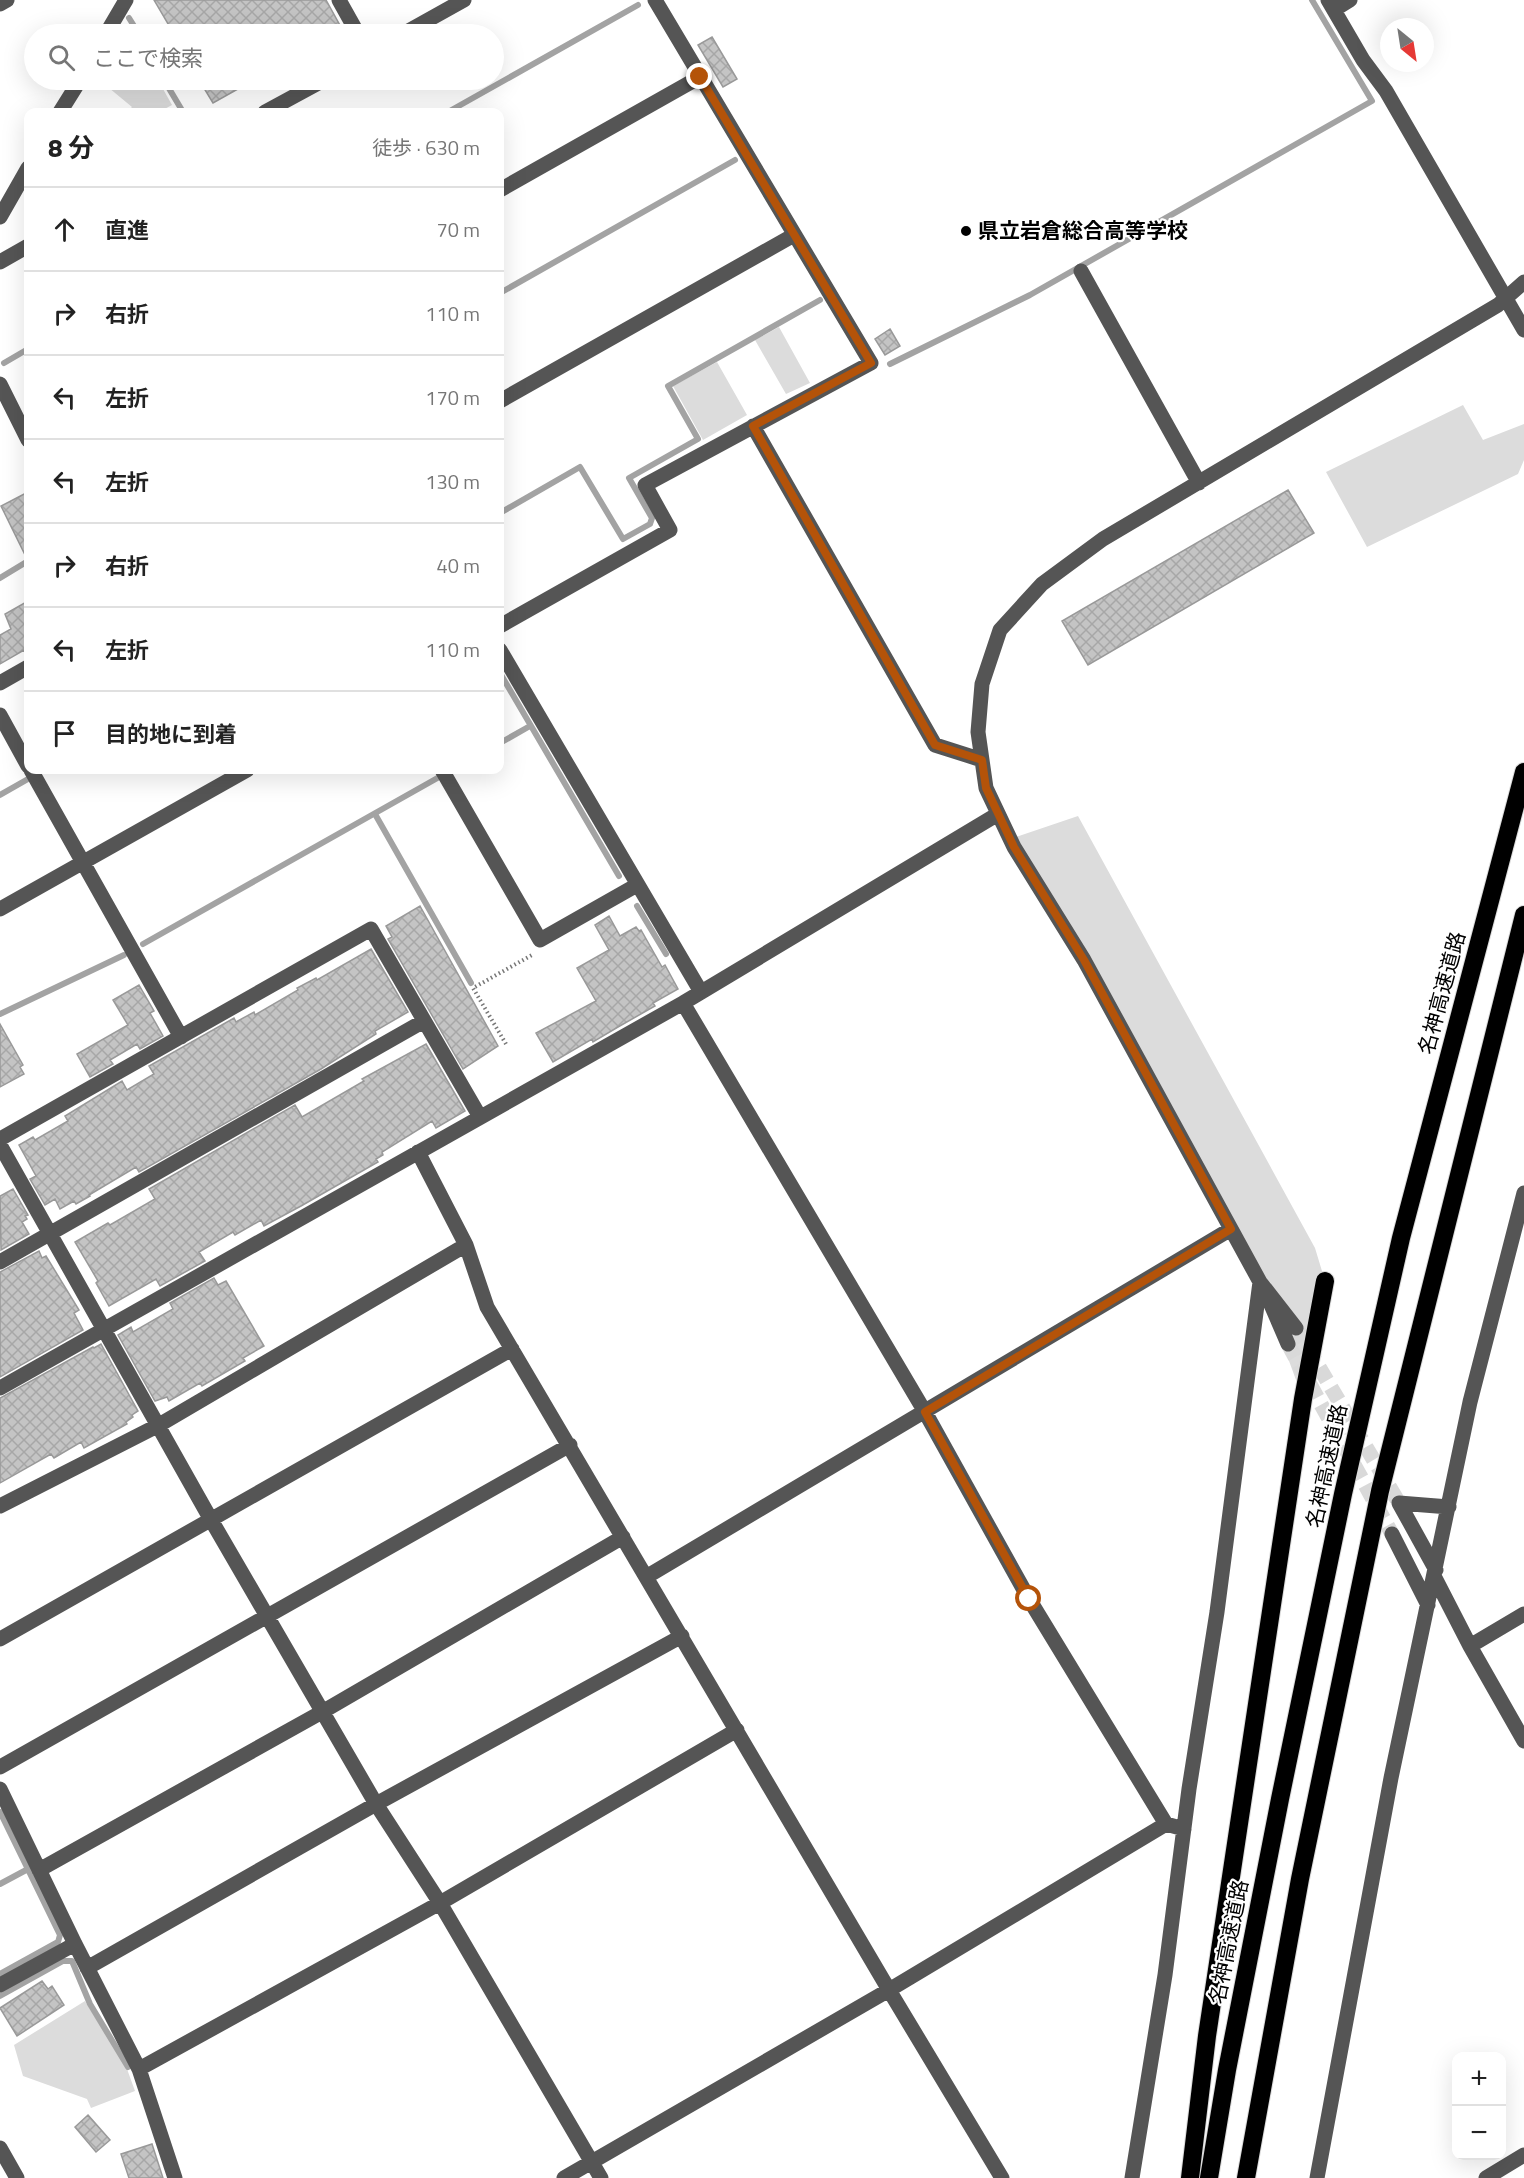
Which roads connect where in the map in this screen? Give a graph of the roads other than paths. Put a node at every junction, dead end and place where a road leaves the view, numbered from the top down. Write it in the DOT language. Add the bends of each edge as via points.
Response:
graph roads {
  1 [pos="7,0"];
  2 [pos="126,0"];
  3 [pos="339,0"];
  4 [pos="464,0"];
  5 [pos="655,0"];
  6 [pos="1350,0"];
  7 [pos="0,4"];
  8 [pos="1331,5"];
  9 [pos="112,24"];
  10 [pos="352,24"];
  11 [pos="421,24"];
  12 [pos="700,77"];
  13 [pos="74,90"];
  14 [pos="306,90"];
  15 [pos="62,108"];
  16 [pos="272,108"];
  17 [pos="24,175"];
  18 [pos="504,188"];
  19 [pos="0,217"];
  20 [pos="794,235"];
  21 [pos="24,248"];
  22 [pos="0,262"];
  23 [pos="1081,271"];
  24 [pos="1524,282"];
  25 [pos="1505,299"];
  26 [pos="1524,330"];
  27 [pos="0,384"];
  28 [pos="504,399"];
  29 [pos="753,426"];
  30 [pos="24,432"];
  31 [pos="1199,483"];
  32 [pos="504,624"];
  33 [pos="504,657"];
  34 [pos="24,669"];
  35 [pos="0,683"];
  36 [pos="0,715"];
  37 [pos="24,758"];
  38 [pos="982,760"];
  39 [pos="1524,772"];
  40 [pos="33,774"];
  41 [pos="240,774"];
  42 [pos="444,774"];
  43 [pos="998,814"];
  44 [pos="83,862"];
  45 [pos="637,885"];
  46 [pos="0,909"];
  47 [pos="1524,915"];
  48 [pos="701,993"];
  49 [pos="684,1003"];
  50 [pos="424,1021"];
  51 [pos="181,1037"];
  52 [pos="480,1117"];
  53 [pos="0,1139"];
  54 [pos="0,1145"];
  55 [pos="418,1152"];
  56 [pos="1524,1193"];
  57 [pos="1231,1229"];
  58 [pos="50,1233"];
  59 [pos="466,1245"];
  60 [pos="0,1262"];
  61 [pos="1325,1281"];
  62 [pos="1263,1286"];
  63 [pos="1296,1328"];
  64 [pos="104,1329"];
  65 [pos="1288,1344"];
  66 [pos="512,1348"];
  67 [pos="0,1388"];
  68 [pos="925,1412"];
  69 [pos="159,1425"];
  70 [pos="570,1445"];
  71 [pos="0,1506"];
  72 [pos="1449,1507"];
  73 [pos="210,1518"];
  74 [pos="1392,1534"];
  75 [pos="623,1537"];
  76 [pos="1435,1573"];
  77 [pos="646,1577"];
  78 [pos="1428,1605"];
  79 [pos="1524,1614"];
  80 [pos="268,1617"];
  81 [pos="682,1636"];
  82 [pos="0,1639"];
  83 [pos="1470,1646"];
  84 [pos="322,1712"];
  85 [pos="737,1730"];
  86 [pos="1524,1742"];
  87 [pos="0,1767"];
  88 [pos="0,1790"];
  89 [pos="376,1804"];
  90 [pos="1166,1824"];
  91 [pos="1184,1829"];
  92 [pos="39,1870"];
  93 [pos="440,1903"];
  94 [pos="75,1944"];
  95 [pos="87,1968"];
  96 [pos="0,1984"];
  97 [pos="889,1990"];
  98 [pos="139,2068"];
  99 [pos="0,2148"];
  100 [pos="1524,2156"];
  101 [pos="592,2162"];
  102 [pos="17,2178"];
  103 [pos="175,2178"];
  104 [pos="564,2178"];
  105 [pos="601,2178"];
  106 [pos="1002,2178"];
  107 [pos="1132,2178"];
  108 [pos="1190,2178"];
  109 [pos="1209,2178"];
  110 [pos="1246,2178"];
  111 [pos="1317,2178"];
  112 [pos="1486,2178"];
  1 -- 7 [label="street"];
  2 -- 9 [label="street"];
  3 -- 10 [label="street"];
  4 -- 11 [label="street"];
  5 -- 12 [label="street"];
  6 -- 8 [label="street"];
  8 -- 25 [label="street" via="1386,91"];
  12 -- 18 [label="street"];
  12 -- 20 [label="street"];
  13 -- 15 [label="street"];
  14 -- 16 [label="street"];
  17 -- 19 [label="street"];
  20 -- 28 [label="street"];
  20 -- 29 [label="street" via="871,363"];
  21 -- 22 [label="street"];
  23 -- 31 [label="street"];
  24 -- 25 [label="street"];
  25 -- 26 [label="street"];
  25 -- 31 [label="street"];
  27 -- 30 [label="street"];
  29 -- 32 [label="street" via="645,485 670,530"];
  29 -- 38 [label="street" via="935,745"];
  31 -- 38 [label="street" via="1094,546 1042,584 1000,630 982,684 978,732"];
  33 -- 45 [label="street"];
  34 -- 35 [label="street"];
  36 -- 37 [label="street"];
  38 -- 43 [label="street" via="986,788"];
  39 -- 109 [label="highway, 名神高速道路" via="1401,1238 1343,1494 1277,1810"];
  40 -- 44 [label="street"];
  41 -- 44 [label="street"];
  42 -- 45 [label="street" via="540,940"];
  43 -- 48 [label="street"];
  43 -- 57 [label="street" via="1084,960"];
  44 -- 46 [label="street"];
  44 -- 51 [label="street"];
  45 -- 48 [label="street"];
  47 -- 110 [label="highway" via="1380,1491 1300,1879"];
  48 -- 49 [label="street"];
  49 -- 52 [label="street"];
  49 -- 68 [label="street"];
  50 -- 51 [label="street" via="370,930"];
  50 -- 52 [label="street"];
  50 -- 58 [label="street"];
  51 -- 53 [label="street"];
  52 -- 55 [label="street"];
  54 -- 58 [label="street"];
  55 -- 59 [label="street"];
  55 -- 64 [label="street"];
  56 -- 72 [label="street" via="1470,1402"];
  57 -- 62 [label="street"];
  57 -- 68 [label="street"];
  58 -- 60 [label="street"];
  58 -- 64 [label="street"];
  59 -- 66 [label="street" via="488,1307"];
  59 -- 69 [label="street"];
  61 -- 108 [label="highway" via="1303,1399 1207,2036"];
  62 -- 63 [label="street"];
  62 -- 65 [label="street"];
  62 -- 91 [label="street"];
  64 -- 67 [label="street"];
  64 -- 69 [label="street"];
  66 -- 70 [label="street"];
  66 -- 73 [label="street"];
  68 -- 77 [label="street"];
  68 -- 90 [label="street" via="1029,1599"];
  69 -- 71 [label="street"];
  69 -- 73 [label="street"];
  70 -- 75 [label="street"];
  70 -- 80 [label="street"];
  72 -- 76 [label="street"];
  72 -- 76 [label="street" via="1399,1503"];
  73 -- 80 [label="street"];
  73 -- 82 [label="street"];
  74 -- 78 [label="street"];
  75 -- 77 [label="street"];
  75 -- 84 [label="street"];
  76 -- 78 [label="street"];
  76 -- 83 [label="street"];
  77 -- 81 [label="street"];
  78 -- 111 [label="street" via="1391,1778"];
  79 -- 83 [label="street"];
  80 -- 84 [label="street"];
  80 -- 87 [label="street"];
  81 -- 85 [label="street"];
  81 -- 89 [label="street"];
  83 -- 86 [label="street"];
  84 -- 89 [label="street"];
  84 -- 92 [label="street"];
  85 -- 93 [label="street"];
  85 -- 97 [label="street"];
  88 -- 92 [label="street"];
  89 -- 93 [label="street"];
  89 -- 95 [label="street"];
  90 -- 91 [label="street"];
  90 -- 97 [label="street"];
  91 -- 107 [label="street"];
  92 -- 94 [label="street"];
  93 -- 98 [label="street"];
  93 -- 101 [label="street"];
  94 -- 95 [label="street"];
  94 -- 96 [label="street"];
  95 -- 98 [label="street"];
  97 -- 101 [label="street"];
  97 -- 106 [label="street"];
  98 -- 103 [label="street"];
  99 -- 102 [label="street"];
  100 -- 112 [label="street"];
  101 -- 104 [label="street"];
  101 -- 105 [label="street"];
}
